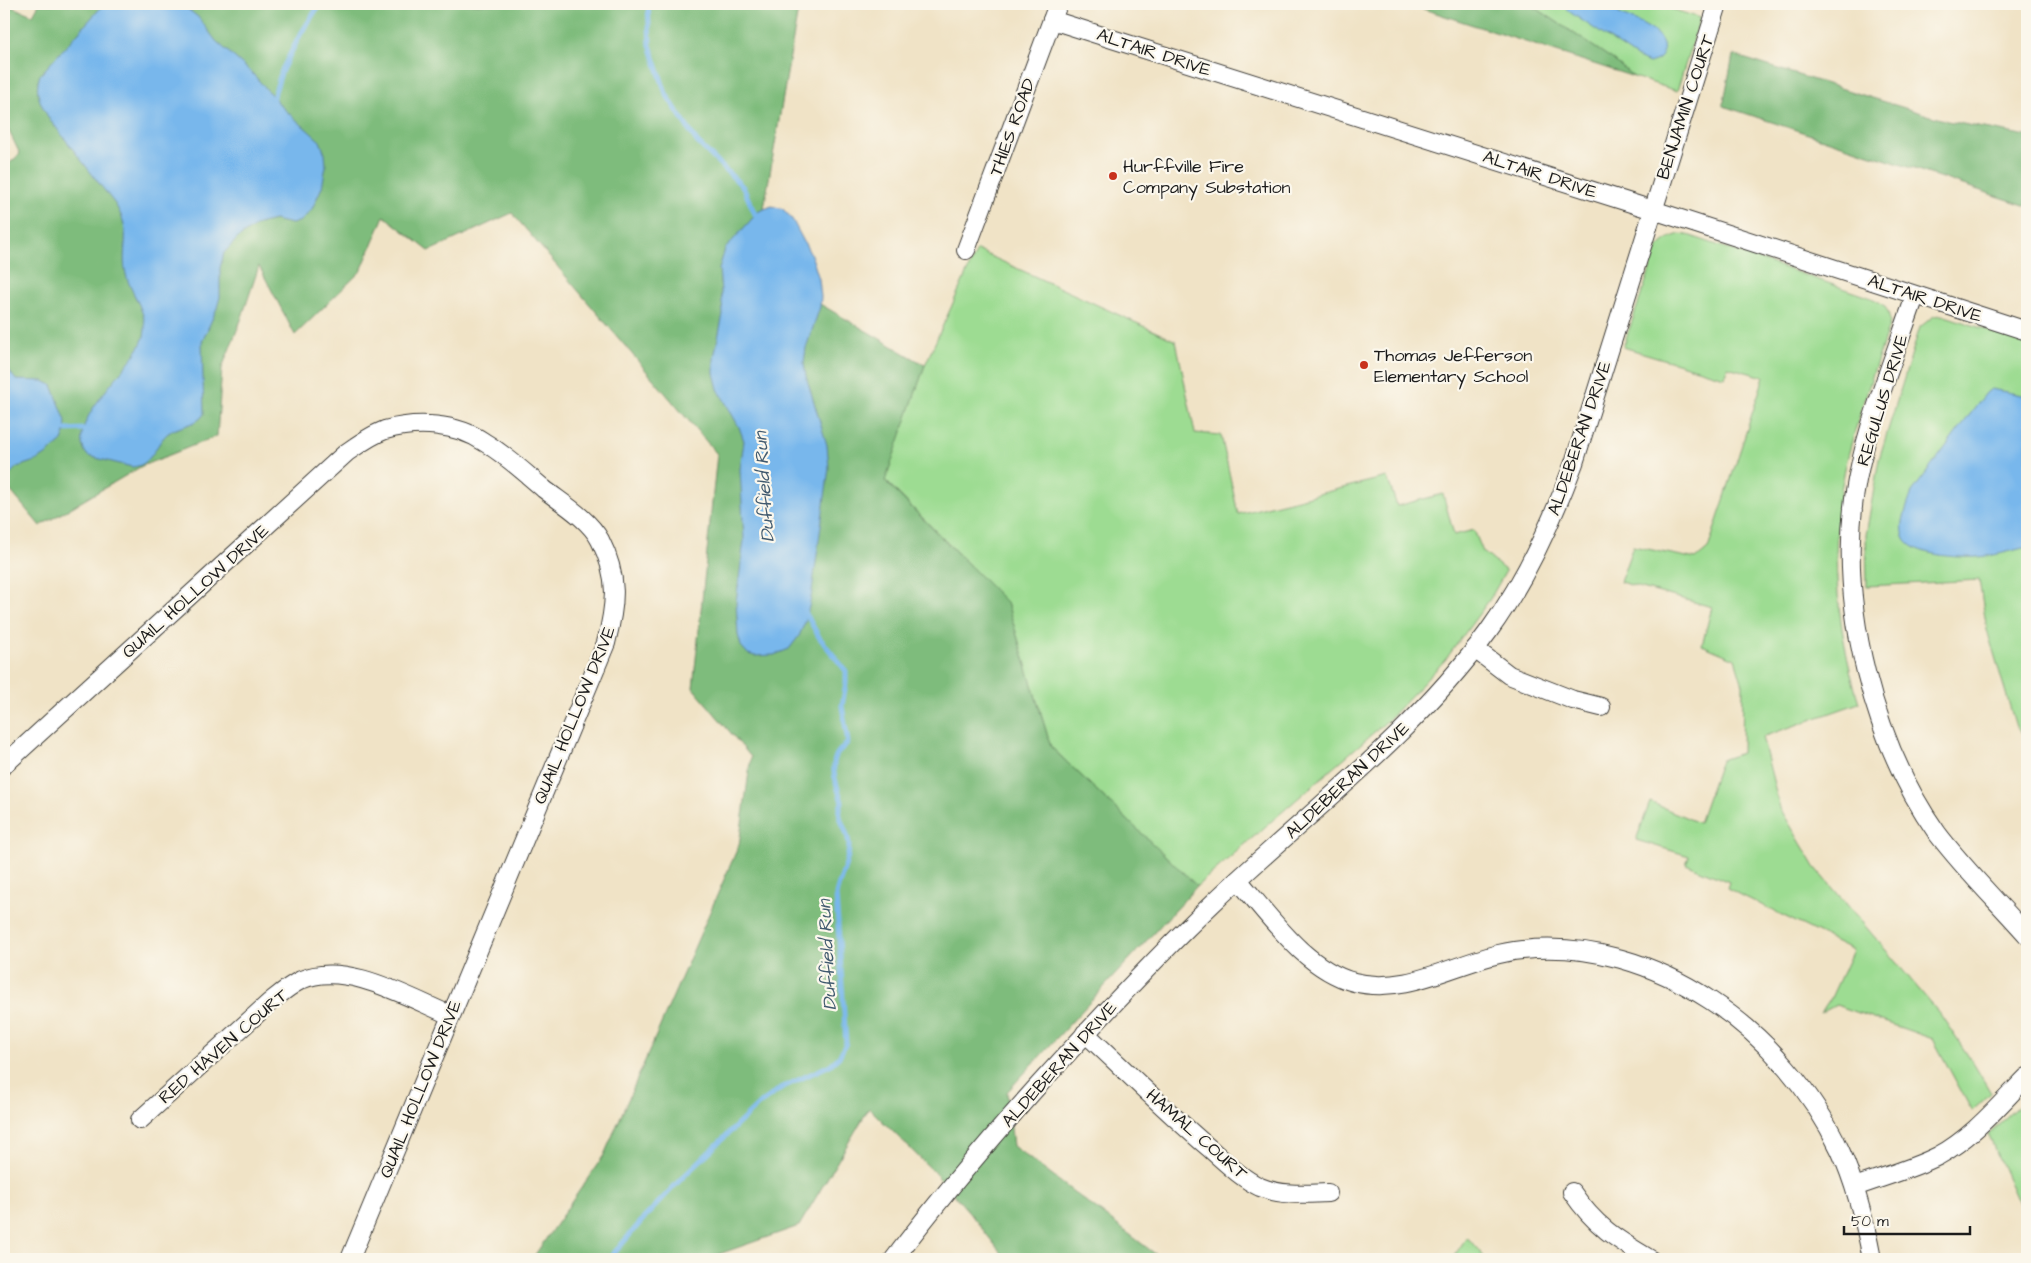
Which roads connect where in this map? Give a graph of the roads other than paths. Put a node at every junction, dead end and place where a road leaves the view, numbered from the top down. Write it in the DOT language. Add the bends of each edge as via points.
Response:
graph roads {
  1 [pos="1718,4"];
  2 [pos="1055,12"];
  3 [pos="1653,210"];
  4 [pos="966,250"];
  5 [pos="1915,296"];
  6 [pos="2027,331"];
  7 [pos="1475,649"];
  8 [pos="1601,707"];
  9 [pos="4,765"];
  10 [pos="1238,880"];
  11 [pos="2027,935"];
  12 [pos="450,1015"];
  13 [pos="1086,1033"];
  14 [pos="2027,1077"];
  15 [pos="140,1120"];
  16 [pos="1855,1187"];
  17 [pos="1572,1192"];
  18 [pos="1328,1193"];
  19 [pos="350,1259"];
  20 [pos="894,1259"];
  21 [pos="1650,1259"];
  22 [pos="1872,1259"];
  1 -- 3 [label="street, BENJAMIN COURT"];
  2 -- 3 [label="street, ALTAIR DRIVE"];
  2 -- 4 [label="street, THIES ROAD"];
  3 -- 5 [label="street, ALTAIR DRIVE"];
  3 -- 7 [label="street, ALDEBERAN DRIVE" via="1561,497 1529,567"];
  5 -- 6 [label="street, ALTAIR DRIVE"];
  5 -- 11 [label="street, REGULUS DRIVE" via="1867,439 1854,497 1851,555 1860,645 1877,710 1918,803 1956,856"];
  7 -- 8 [label="street" via="1509,675 1573,700"];
  7 -- 10 [label="street, ALDEBERAN DRIVE" via="1394,738"];
  9 -- 12 [label="street, QUAIL HOLLOW DRIVE" via="339,460 365,440 385,430 426,424 465,432 483,441 589,526 605,552 615,598 614,614 603,651"];
  10 -- 13 [label="street, ALDEBERAN DRIVE"];
  10 -- 16 [label="street" via="1311,960 1327,972 1351,982 1402,984 1491,956 1532,949 1590,952 1660,972 1733,1016 1759,1037 1796,1078 1826,1125"];
  12 -- 15 [label="street, RED HAVEN COURT" via="354,977 337,973 302,980 270,1002"];
  12 -- 19 [label="street, QUAIL HOLLOW DRIVE"];
  13 -- 18 [label="street, HAMAL COURT" via="1178,1122 1246,1179 1276,1192"];
  13 -- 20 [label="street, ALDEBERAN DRIVE" via="956,1181"];
  14 -- 16 [label="street" via="1951,1147 1925,1162"];
  16 -- 22 [label="street"];
  17 -- 21 [label="street" via="1600,1227"];
}
